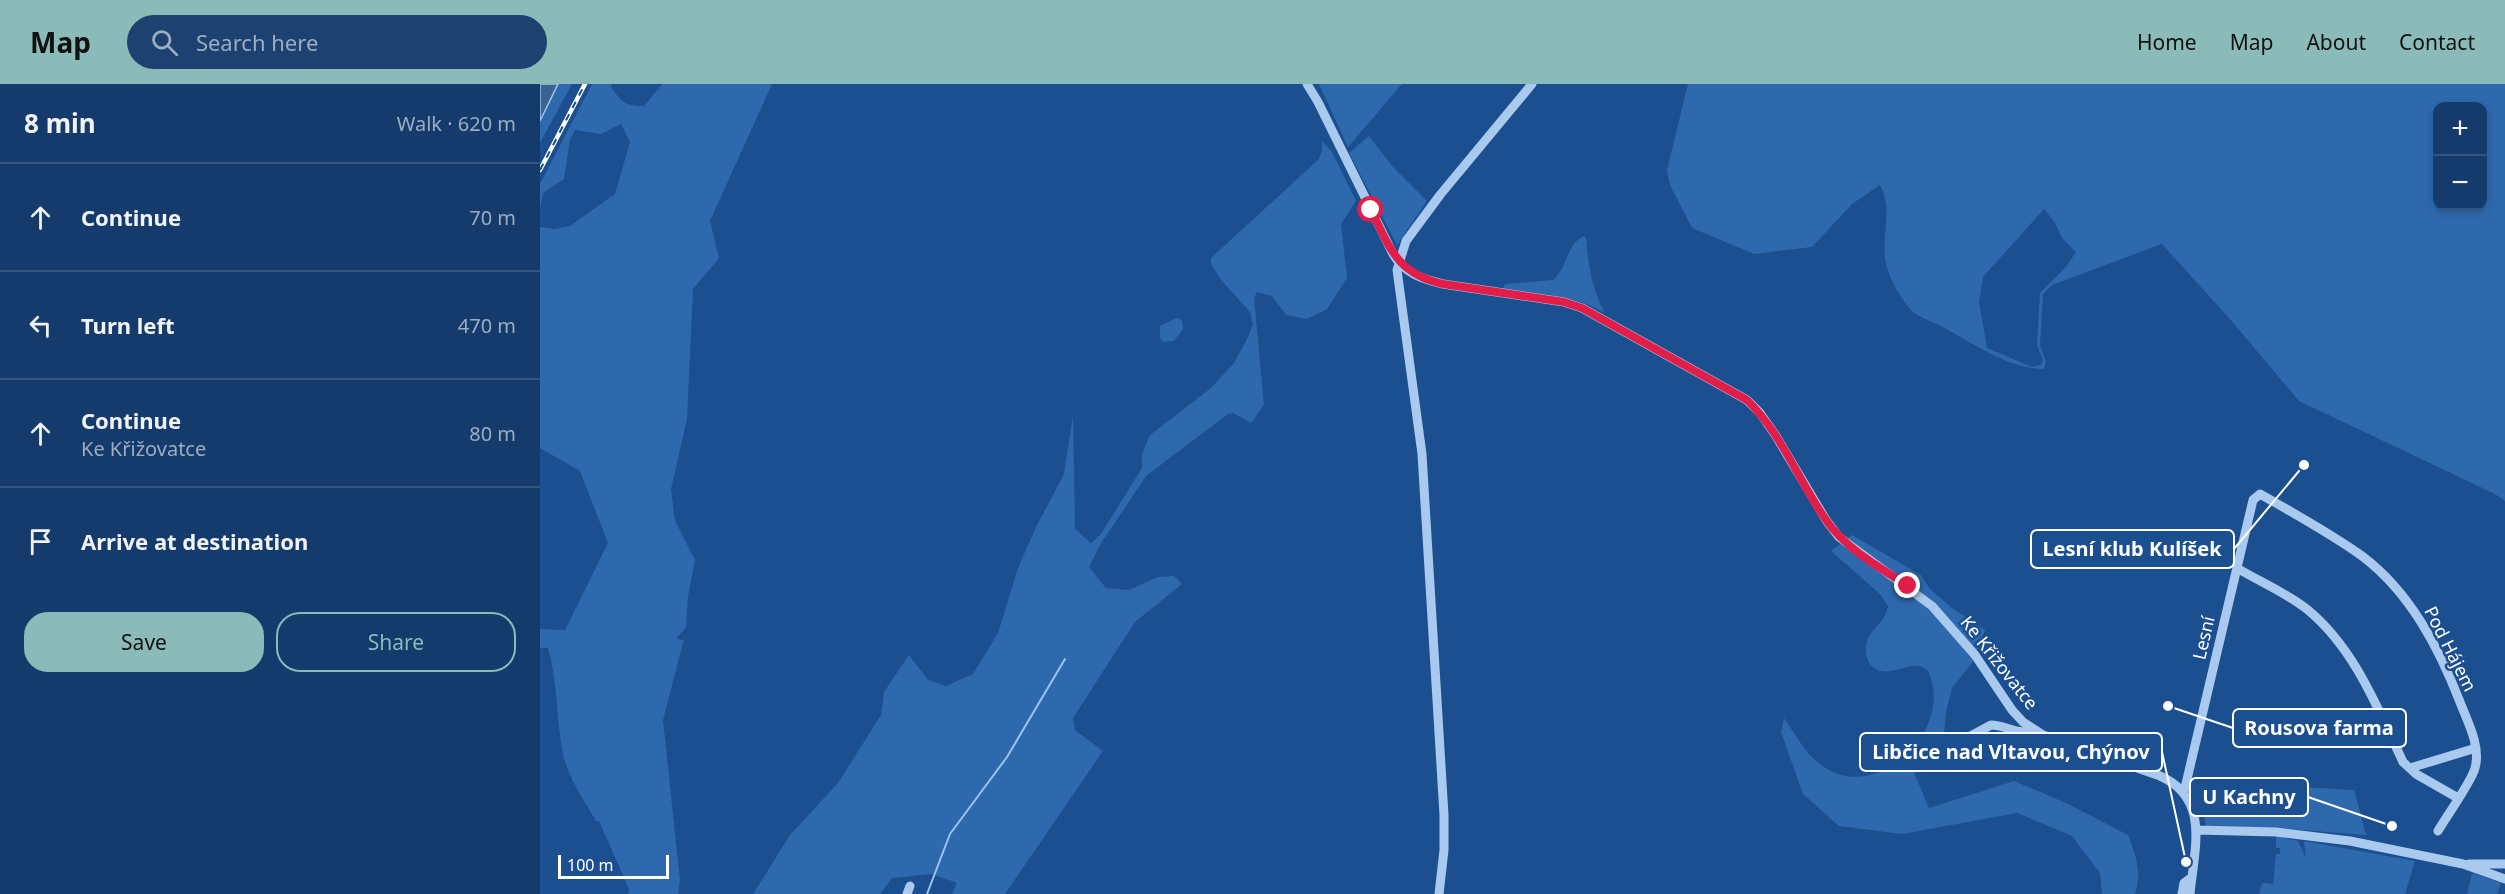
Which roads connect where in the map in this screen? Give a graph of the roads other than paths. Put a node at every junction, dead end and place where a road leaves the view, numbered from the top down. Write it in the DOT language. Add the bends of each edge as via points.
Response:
graph roads {
  1 [pos="1307,84"];
  2 [pos="1532,84"];
  3 [pos="1398,262"];
  4 [pos="2260,494"];
  5 [pos="2237,568"];
  6 [pos="2033,730"];
  7 [pos="2476,748"];
  8 [pos="1943,751"];
  9 [pos="2410,768"];
  10 [pos="2184,792"];
  11 [pos="2458,798"];
  12 [pos="2196,830"];
  13 [pos="2438,831"];
  14 [pos="2463,864"];
  15 [pos="2505,864"];
  16 [pos="2191,879"];
  17 [pos="2505,879"];
  18 [pos="1439,894"];
  19 [pos="2182,894"];
  20 [pos="2190,894"];
  1 -- 3 [label="street"];
  2 -- 3 [label="street" via="1440,195 1406,241"];
  3 -- 6 [label="street, Ke Křižovatce" via="1428,281 1582,308 1737,394 1760,413 1839,537 1932,606 1975,655 2017,717"];
  3 -- 18 [label="street" via="1397,286 1422,454 1444,815"];
  4 -- 5 [label="street, Lesní" via="2253,500"];
  4 -- 7 [label="street, Pod Hájem" via="2363,557 2405,600 2451,678"];
  5 -- 9 [label="street" via="2295,601 2326,627 2358,668 2403,762"];
  5 -- 10 [label="street, Lesní"];
  6 -- 8 [label="street" via="2020,732 1991,725"];
  6 -- 10 [label="street, Ke Křižovatce" via="2160,777"];
  7 -- 9 [label="street"];
  7 -- 11 [label="street" via="2475,769"];
  9 -- 11 [label="street"];
  10 -- 12 [label="street" via="2192,806"];
  11 -- 13 [label="street"];
  12 -- 14 [label="street" via="2276,832 2350,841"];
  12 -- 16 [label="street"];
  14 -- 15 [label="street"];
  14 -- 17 [label="street"];
  16 -- 19 [label="street" via="2184,883"];
  16 -- 20 [label="street"];
}
